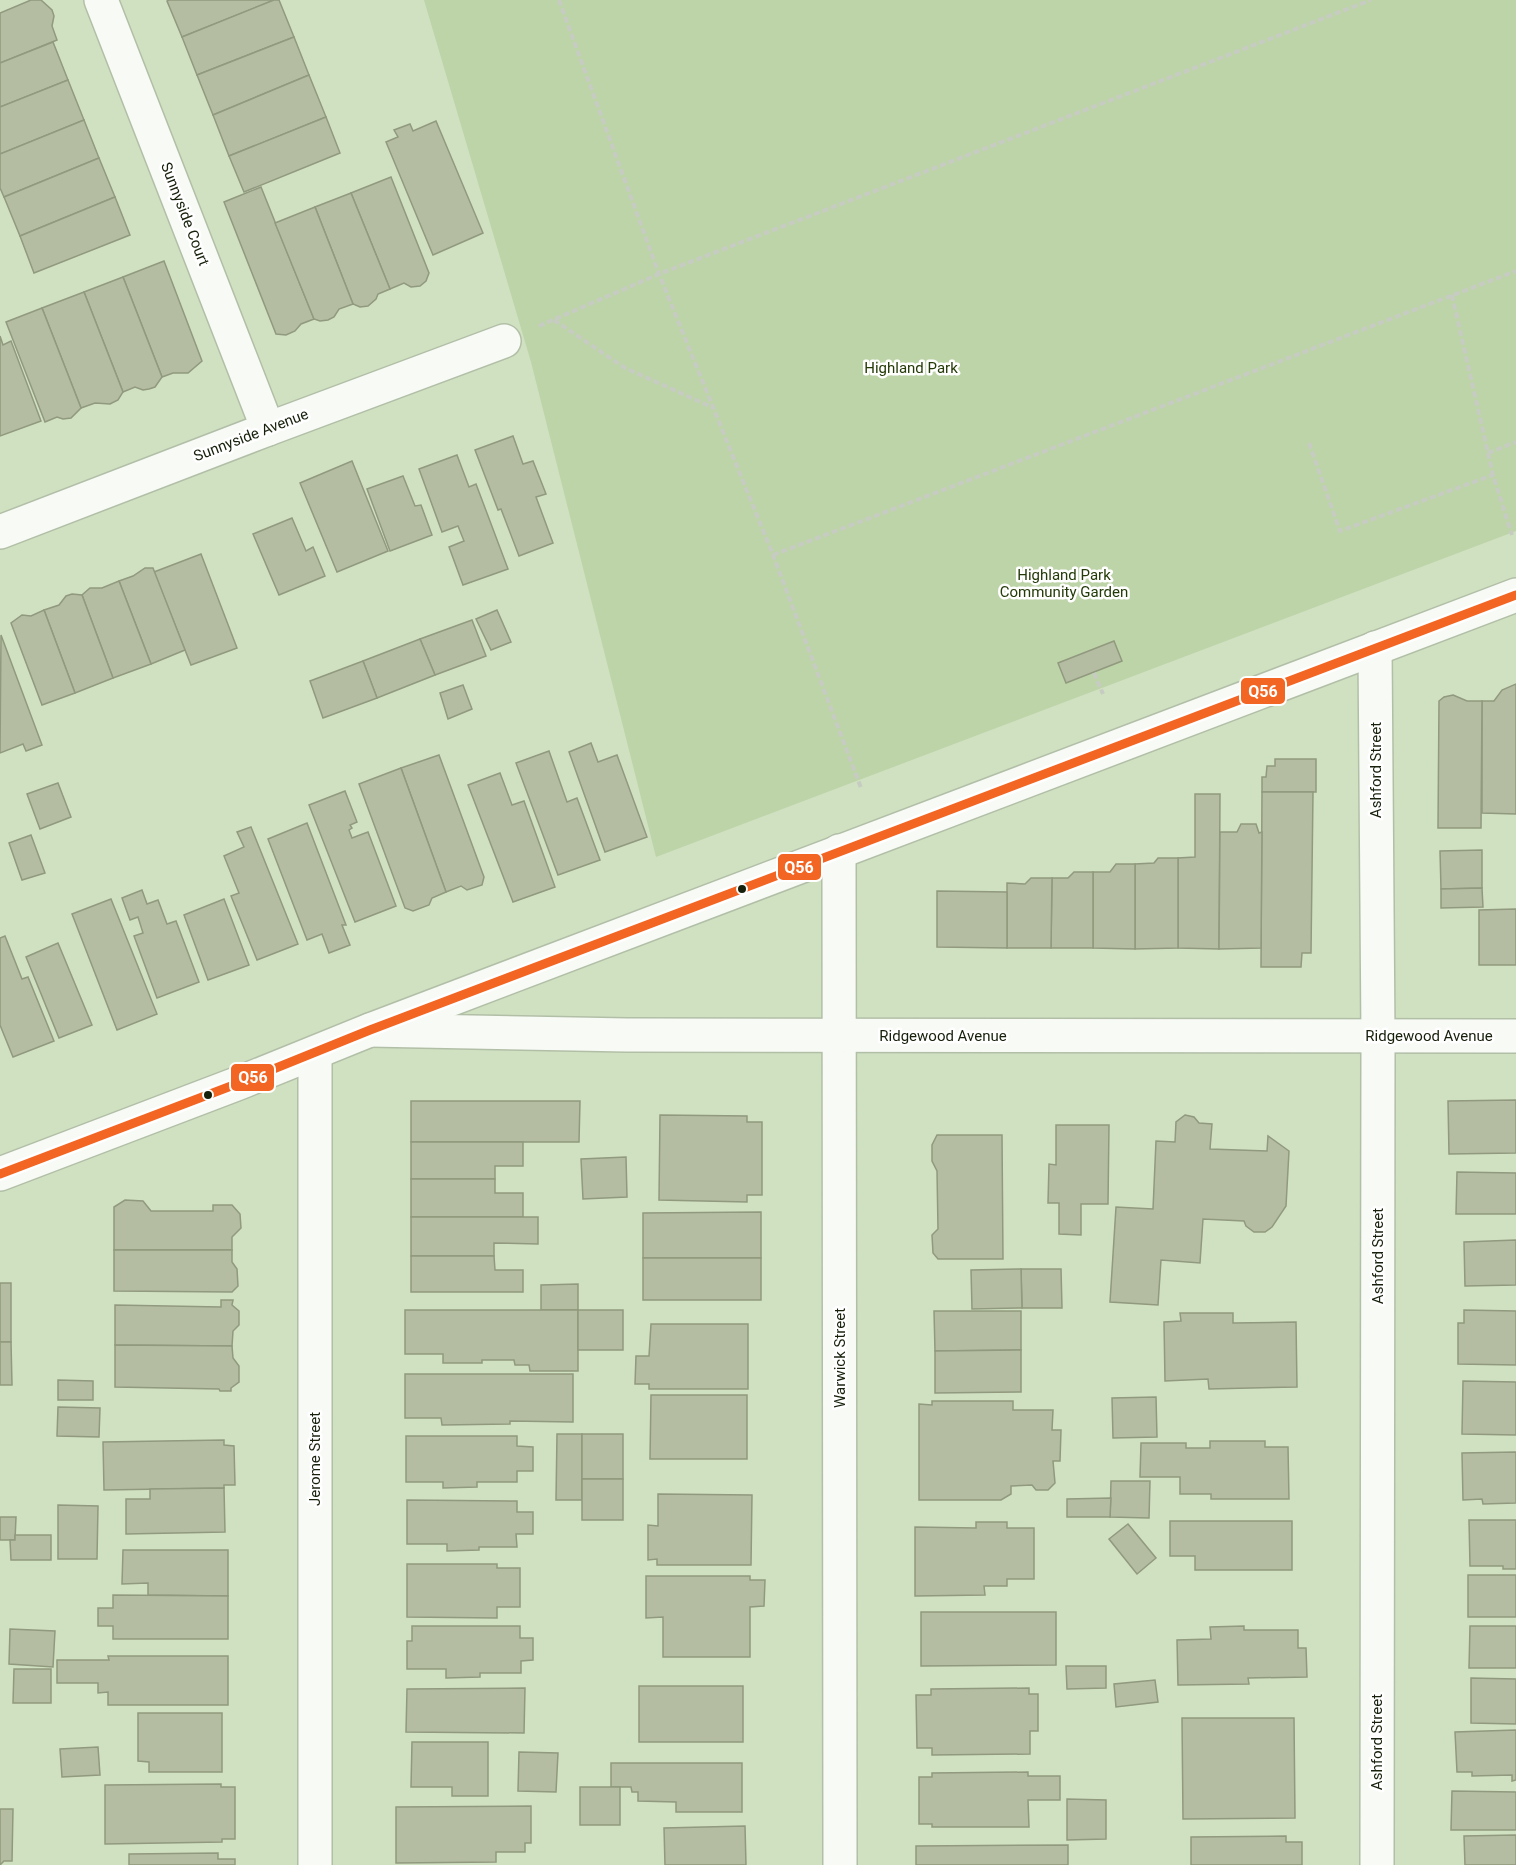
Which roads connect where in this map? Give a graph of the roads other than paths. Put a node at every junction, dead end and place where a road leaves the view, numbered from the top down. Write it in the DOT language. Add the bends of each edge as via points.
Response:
graph roads {
  1 [pos="102,0"];
  2 [pos="504,341"];
  3 [pos="268,429"];
  4 [pos="0,532"];
  5 [pos="1516,595"];
  6 [pos="1375,648"];
  7 [pos="839,851"];
  8 [pos="370,1030"];
  9 [pos="840,1036"];
  10 [pos="1378,1036"];
  11 [pos="1516,1036"];
  12 [pos="315,1053"];
  13 [pos="0,1174"];
  14 [pos="315,1865"];
  15 [pos="840,1865"];
  16 [pos="1377,1865"];
  1 -- 3 [label="street, Sunnyside Court"];
  2 -- 3 [label="street, Sunnyside Avenue"];
  3 -- 4 [label="street, Sunnyside Avenue"];
  5 -- 6 [label="street"];
  6 -- 7 [label="street"];
  6 -- 10 [label="street, Ashford Street"];
  7 -- 8 [label="street"];
  7 -- 9 [label="street, Warwick Street"];
  8 -- 9 [label="street, Ridgewood Avenue"];
  8 -- 12 [label="street"];
  9 -- 10 [label="street, Ridgewood Avenue"];
  9 -- 15 [label="street, Warwick Street"];
  10 -- 11 [label="street, Ridgewood Avenue"];
  10 -- 16 [label="street, Ashford Street"];
  12 -- 13 [label="street"];
  12 -- 14 [label="street, Jerome Street"];
}
